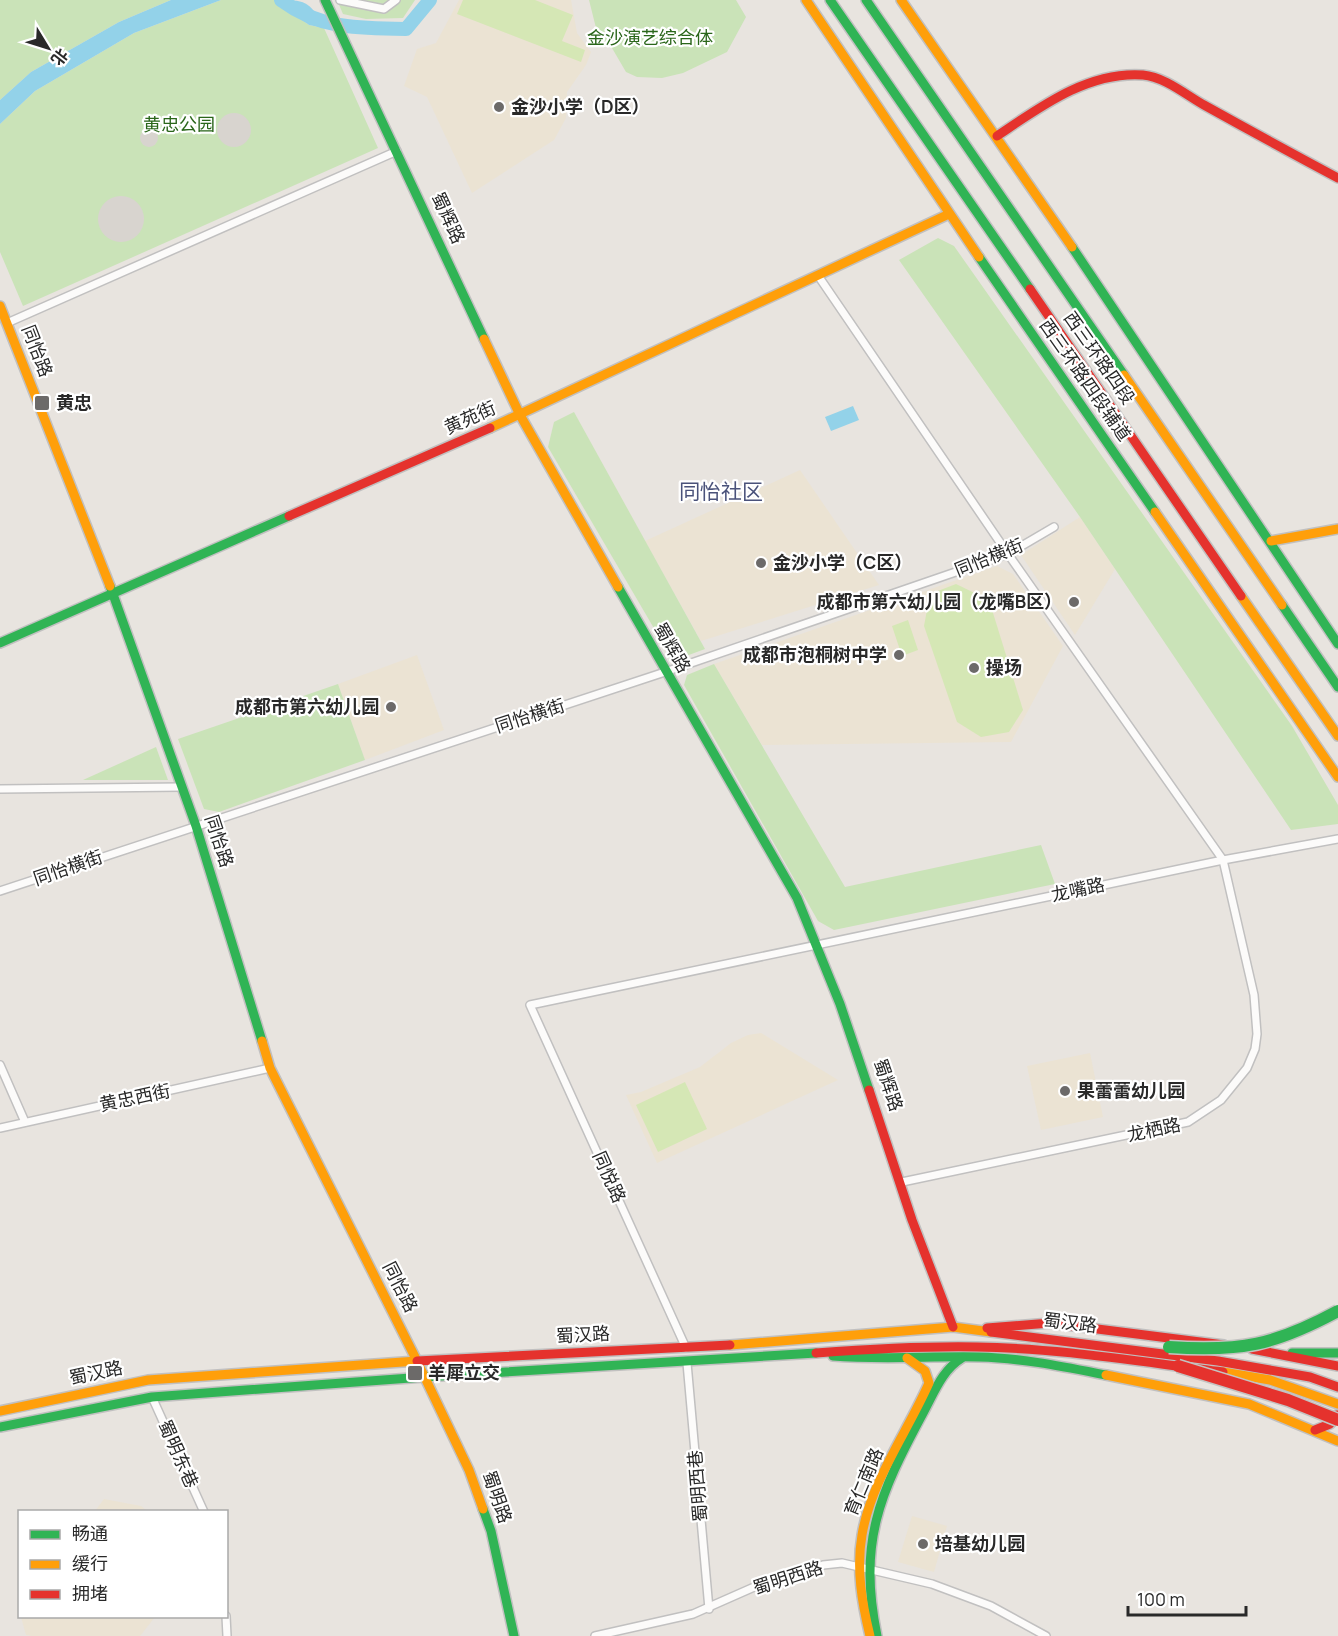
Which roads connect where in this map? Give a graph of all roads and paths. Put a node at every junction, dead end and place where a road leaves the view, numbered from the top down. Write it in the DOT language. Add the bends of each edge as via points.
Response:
graph roads {
  1 [pos="325,0"];
  2 [pos="339,0"];
  3 [pos="806,0"];
  4 [pos="830,0"];
  5 [pos="868,0"];
  6 [pos="902,0"];
  7 [pos="392,2"];
  8 [pos="997,136"];
  9 [pos="397,151"];
  10 [pos="1338,178"];
  11 [pos="949,214"];
  12 [pos="819,277"];
  13 [pos="0,306"];
  14 [pos="7,323"];
  15 [pos="520,416"];
  16 [pos="1054,527"];
  17 [pos="1338,529"];
  18 [pos="1271,541"];
  19 [pos="1008,554"];
  20 [pos="113,595"];
  21 [pos="0,643"];
  22 [pos="1338,644"];
  23 [pos="665,672"];
  24 [pos="1338,687"];
  25 [pos="1338,736"];
  26 [pos="1338,777"];
  27 [pos="182,787"];
  28 [pos="0,789"];
  29 [pos="196,826"];
  30 [pos="1338,839"];
  31 [pos="1223,860"];
  32 [pos="0,891"];
  33 [pos="818,944"];
  34 [pos="530,1005"];
  35 [pos="0,1065"];
  36 [pos="270,1068"];
  37 [pos="26,1122"];
  38 [pos="0,1128"];
  39 [pos="902,1182"];
  40 [pos="1338,1311"];
  41 [pos="953,1327"];
  42 [pos="969,1329"];
  43 [pos="686,1348"];
  44 [pos="801,1354"];
  45 [pos="1166,1355"];
  46 [pos="965,1357"];
  47 [pos="907,1358"];
  48 [pos="417,1361"];
  49 [pos="687,1363"];
  50 [pos="1338,1363"];
  51 [pos="1178,1365"];
  52 [pos="424,1377"];
  53 [pos="1338,1387"];
  54 [pos="152,1397"];
  55 [pos="1338,1404"];
  56 [pos="0,1411"];
  57 [pos="1338,1414"];
  58 [pos="1338,1420"];
  59 [pos="0,1427"];
  60 [pos="1315,1430"];
  61 [pos="1338,1441"];
  62 [pos="203,1510"];
  63 [pos="864,1568"];
  64 [pos="709,1609"];
  65 [pos="226,1618"];
  66 [pos="227,1636"];
  67 [pos="514,1636"];
  68 [pos="595,1636"];
  69 [pos="870,1636"];
  70 [pos="877,1636"];
  71 [pos="1046,1636"];
  1 -- 9 [label="main road, 蜀辉路"];
  2 -- 7 [label="street" via="384,9"];
  3 -- 11 [label="main road, 西三环路四段辅道"];
  4 -- 25 [label="main road, 西三环路四段"];
  5 -- 24 [label="main road, 西三环路四段"];
  6 -- 8 [label="main road"];
  8 -- 10 [label="main road" via="1076,87 1115,76 1144,75"];
  8 -- 18 [label="main road"];
  9 -- 14 [label="street"];
  9 -- 15 [label="main road, 蜀辉路"];
  11 -- 12 [label="main road, 黄苑街"];
  11 -- 26 [label="main road, 西三环路四段辅道"];
  12 -- 15 [label="main road, 黄苑街"];
  12 -- 19 [label="street"];
  13 -- 14 [label="main road, 同怡路"];
  14 -- 20 [label="main road, 同怡路"];
  15 -- 20 [label="main road, 黄苑街"];
  15 -- 23 [label="main road, 蜀辉路"];
  16 -- 19 [label="street, 同怡横街"];
  17 -- 18 [label="main road"];
  18 -- 22 [label="main road"];
  19 -- 23 [label="street, 同怡横街"];
  19 -- 31 [label="street"];
  20 -- 21 [label="main road, 黄苑街"];
  20 -- 27 [label="main road, 同怡路"];
  23 -- 29 [label="street, 同怡横街"];
  23 -- 33 [label="main road, 蜀辉路" via="797,898"];
  27 -- 28 [label="street"];
  27 -- 29 [label="main road, 同怡路"];
  29 -- 32 [label="street, 同怡横街"];
  29 -- 36 [label="main road, 同怡路"];
  30 -- 31 [label="street, 龙嘴路"];
  31 -- 33 [label="street, 龙嘴路"];
  31 -- 39 [label="street, 龙栖路" via="1254,995 1257,1034 1247,1068 1221,1100 1181,1125"];
  33 -- 34 [label="street, 龙嘴路"];
  33 -- 39 [label="main road, 蜀辉路"];
  34 -- 43 [label="street, 同悦路"];
  35 -- 37 [label="street"];
  36 -- 37 [label="street, 黄忠西街"];
  36 -- 48 [label="main road, 同怡路"];
  37 -- 38 [label="street, 黄忠西街"];
  39 -- 41 [label="main road, 蜀辉路"];
  40 -- 45 [label="main road, bridge" via="1287,1338 1256,1347"];
  41 -- 42 [label="main road, 蜀汉路"];
  41 -- 43 [label="main road, 蜀汉路"];
  42 -- 45 [label="main road, 蜀汉路"];
  42 -- 50 [label="main road" via="1050,1323"];
  43 -- 48 [label="main road, 蜀汉路"];
  44 -- 45 [label="main road, 蜀汉路" via="887,1347 978,1347"];
  44 -- 47 [label="main road"];
  44 -- 49 [label="main road, 蜀汉路"];
  45 -- 51 [label="main road"];
  45 -- 53 [label="main road" via="1272,1369"];
  46 -- 47 [label="main road"];
  46 -- 60 [label="main road" via="1067,1367 1249,1404"];
  46 -- 63 [label="main road" via="950,1366 942,1378 895,1466 872,1526"];
  47 -- 63 [label="main road, 育仁南路" via="925,1371 929,1383 864,1522"];
  48 -- 52 [label="main road, 同怡路"];
  48 -- 56 [label="main road, 蜀汉路" via="148,1380"];
  49 -- 52 [label="main road, 蜀汉路"];
  49 -- 64 [label="street, 蜀明西巷"];
  51 -- 55 [label="main road, bridge" via="1270,1380"];
  51 -- 58 [label="main road, bridge"];
  52 -- 54 [label="main road, 蜀汉路"];
  52 -- 67 [label="main road, 蜀明路" via="469,1470 490,1531"];
  54 -- 59 [label="main road, 蜀汉路"];
  54 -- 62 [label="street, 蜀明东巷"];
  57 -- 60 [label="main road" via="1330,1424"];
  60 -- 61 [label="main road"];
  63 -- 64 [label="street, 蜀明西路" via="842,1563 823,1565 761,1584"];
  63 -- 69 [label="main road, 育仁南路"];
  63 -- 70 [label="main road"];
  63 -- 71 [label="street, 蜀明西路" via="962,1595"];
  64 -- 68 [label="street, 蜀明西路"];
  65 -- 66 [label="street"];
}
